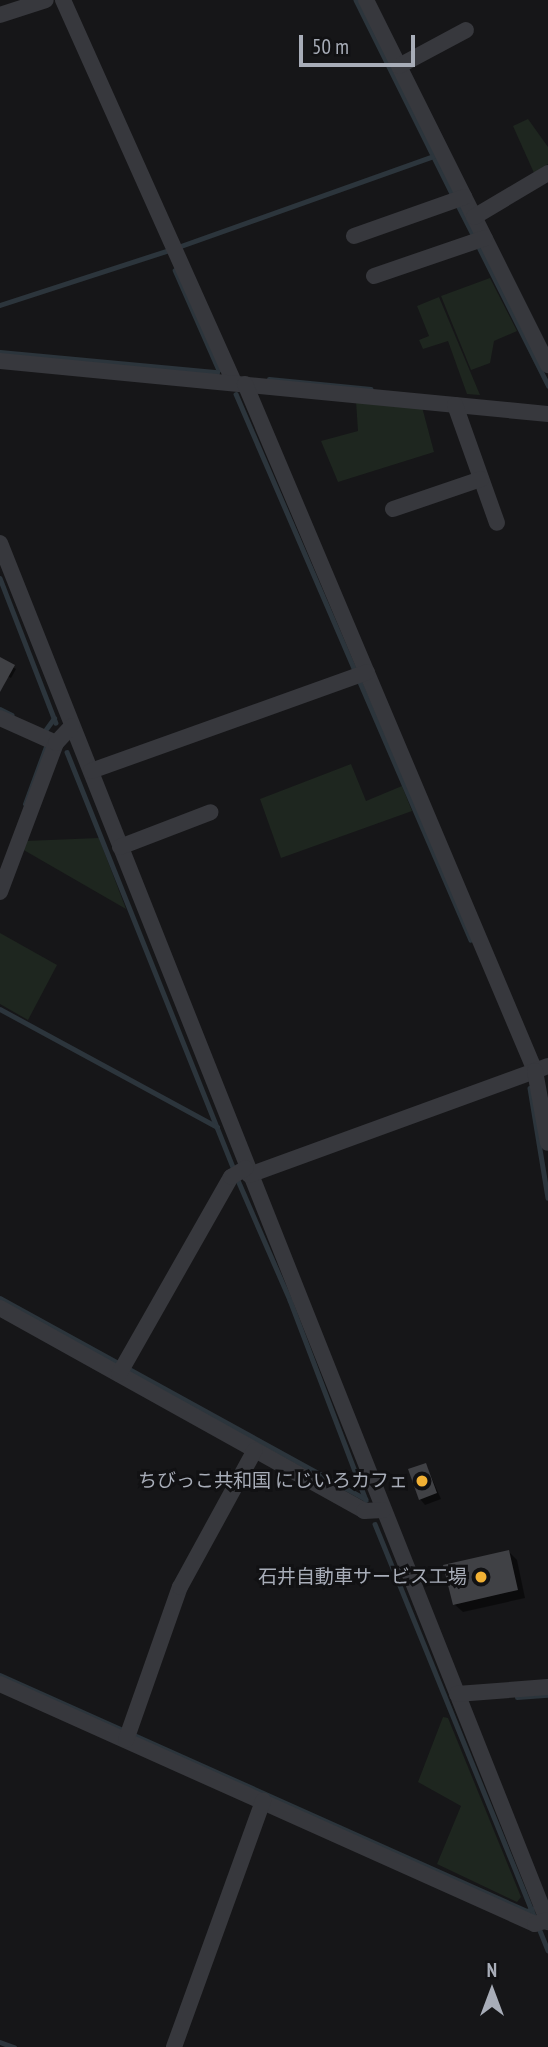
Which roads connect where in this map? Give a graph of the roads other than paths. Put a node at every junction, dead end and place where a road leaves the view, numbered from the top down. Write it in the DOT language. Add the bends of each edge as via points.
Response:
graph roads {
  1 [pos="46,0"];
  2 [pos="63,0"];
  3 [pos="366,0"];
  4 [pos="0,16"];
  5 [pos="466,30"];
  6 [pos="399,66"];
  7 [pos="548,173"];
  8 [pos="464,197"];
  9 [pos="474,217"];
  10 [pos="354,236"];
  11 [pos="485,238"];
  12 [pos="374,276"];
  13 [pos="0,361"];
  14 [pos="548,365"];
  15 [pos="239,383"];
  16 [pos="455,405"];
  17 [pos="548,414"];
  18 [pos="481,479"];
  19 [pos="393,509"];
  20 [pos="497,523"];
  21 [pos="0,543"];
  22 [pos="361,674"];
  23 [pos="0,718"];
  24 [pos="72,726"];
  25 [pos="50,742"];
  26 [pos="91,771"];
  27 [pos="211,812"];
  28 [pos="120,847"];
  29 [pos="0,892"];
  30 [pos="541,1068"];
  31 [pos="548,1143"];
  32 [pos="248,1171"];
  33 [pos="0,1308"];
  34 [pos="119,1374"];
  35 [pos="255,1450"];
  36 [pos="383,1510"];
  37 [pos="0,1684"];
  38 [pos="548,1687"];
  39 [pos="457,1694"];
  40 [pos="128,1734"];
  41 [pos="263,1801"];
  42 [pos="543,1922"];
  43 [pos="174,2047"];
  1 -- 4 [label="street"];
  2 -- 15 [label="street"];
  3 -- 6 [label="street"];
  5 -- 6 [label="street"];
  6 -- 8 [label="street"];
  7 -- 9 [label="street"];
  8 -- 9 [label="street"];
  8 -- 10 [label="street"];
  9 -- 11 [label="street"];
  11 -- 12 [label="street"];
  11 -- 14 [label="street"];
  13 -- 15 [label="street"];
  15 -- 16 [label="street"];
  15 -- 22 [label="street"];
  16 -- 17 [label="street"];
  16 -- 18 [label="street"];
  18 -- 19 [label="street"];
  18 -- 20 [label="street"];
  21 -- 24 [label="street"];
  22 -- 26 [label="street"];
  22 -- 30 [label="street"];
  23 -- 25 [label="street"];
  24 -- 25 [label="street"];
  24 -- 26 [label="street"];
  25 -- 29 [label="street"];
  26 -- 28 [label="street"];
  27 -- 28 [label="street"];
  28 -- 32 [label="street"];
  30 -- 31 [label="street"];
  30 -- 32 [label="street"];
  32 -- 34 [label="street" via="231,1177"];
  32 -- 36 [label="street"];
  33 -- 34 [label="street"];
  34 -- 35 [label="street"];
  35 -- 36 [label="street" via="364,1511"];
  35 -- 40 [label="street" via="180,1587"];
  36 -- 39 [label="street"];
  37 -- 40 [label="street"];
  38 -- 39 [label="street"];
  39 -- 42 [label="street"];
  40 -- 41 [label="street"];
  41 -- 42 [label="street"];
  41 -- 43 [label="street"];
}
